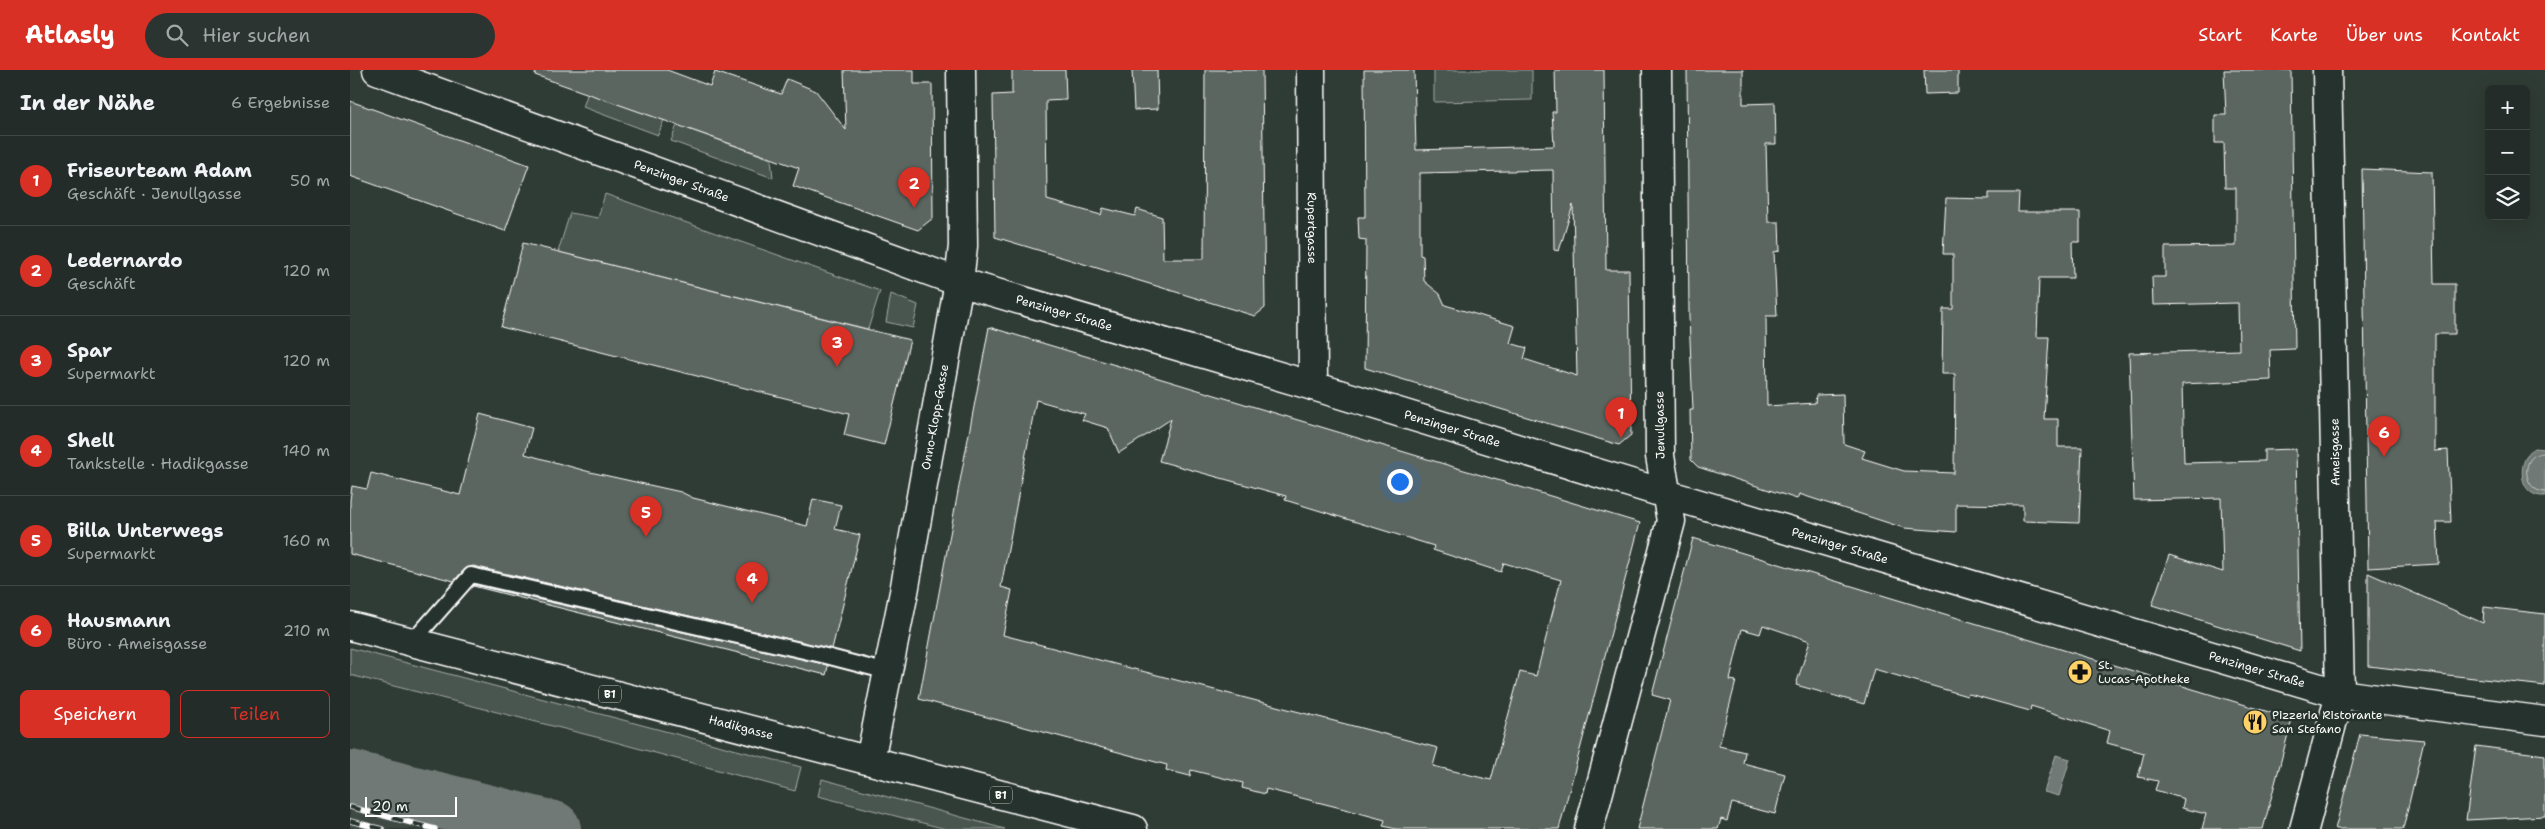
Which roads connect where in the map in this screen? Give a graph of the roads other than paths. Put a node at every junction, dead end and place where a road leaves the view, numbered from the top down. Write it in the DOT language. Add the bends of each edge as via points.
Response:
graph roads {
  1 [pos="378,70"];
  2 [pos="961,70"];
  3 [pos="1310,70"];
  4 [pos="1657,70"];
  5 [pos="2326,70"];
  6 [pos="959,282"];
  7 [pos="1313,386"];
  8 [pos="1666,494"];
  9 [pos="350,626"];
  10 [pos="412,642"];
  11 [pos="888,672"];
  12 [pos="2340,694"];
  13 [pos="2545,721"];
  14 [pos="870,760"];
  15 [pos="1133,829"];
  16 [pos="1589,829"];
  17 [pos="2304,829"];
  1 -- 6 [label="street, Penzinger Straße"];
  2 -- 6 [label="street, Onno-Klopp-Gasse" via="963,246"];
  3 -- 7 [label="street, Rupertgasse"];
  4 -- 8 [label="street, Jenullgasse" via="1660,456"];
  5 -- 12 [label="street, Ameisgasse"];
  6 -- 7 [label="street, Penzinger Straße"];
  6 -- 11 [label="street, Onno-Klopp-Gasse"];
  7 -- 8 [label="street, Penzinger Straße"];
  8 -- 12 [label="street, Penzinger Straße"];
  8 -- 16 [label="street, Jenullgasse" via="1671,521"];
  9 -- 10 [label="street, Hadikgasse / B1"];
  10 -- 11 [label="lane" via="471,574"];
  10 -- 14 [label="street, Hadikgasse / B1"];
  11 -- 14 [label="street, Onno-Klopp-Gasse"];
  12 -- 13 [label="street, Penzinger Straße"];
  12 -- 17 [label="street, Ameisgasse"];
  14 -- 15 [label="street, Hadikgasse / B1"];
}
